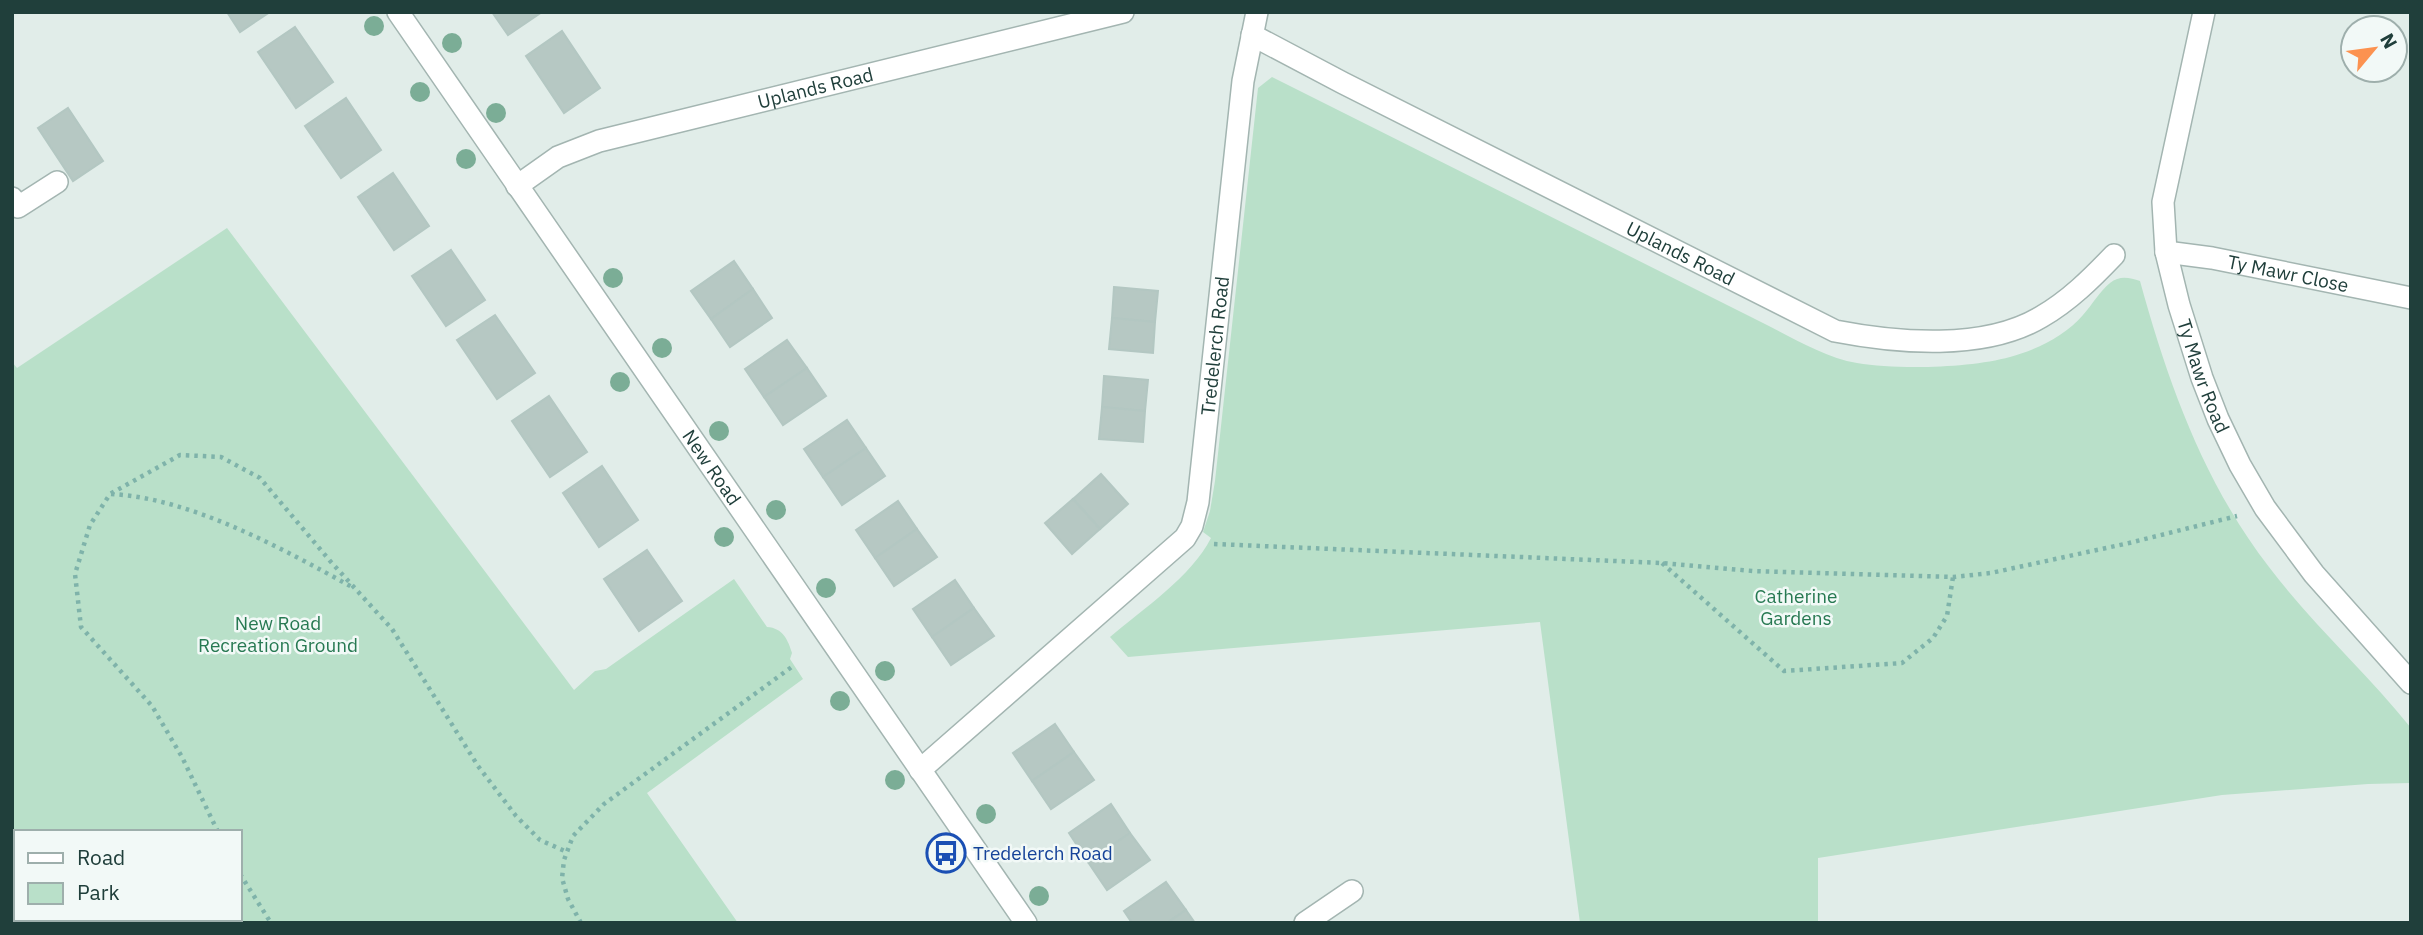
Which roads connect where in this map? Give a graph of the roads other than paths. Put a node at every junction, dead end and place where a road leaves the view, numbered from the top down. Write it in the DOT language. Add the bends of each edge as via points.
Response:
graph roads {
  1 [pos="398,12"];
  2 [pos="1123,12"];
  3 [pos="2204,12"];
  4 [pos="1255,13"];
  5 [pos="1252,35"];
  6 [pos="57,182"];
  7 [pos="517,186"];
  8 [pos="12,198"];
  9 [pos="2166,252"];
  10 [pos="2114,255"];
  11 [pos="2411,298"];
  12 [pos="2411,683"];
  13 [pos="920,770"];
  14 [pos="1352,891"];
  15 [pos="1026,923"];
  16 [pos="1305,923"];
  1 -- 7 [label="street, New Road"];
  2 -- 7 [label="street, Uplands Road" via="599,141 558,157"];
  3 -- 9 [label="street, Ty Mawr Road" via="2163,202"];
  4 -- 5 [label="street, Tredelerch Road"];
  5 -- 10 [label="street, Uplands Road" via="1835,331 1912,342 2007,332 2066,300"];
  5 -- 13 [label="street, Tredelerch Road" via="1192,526 1185,538"];
  6 -- 8 [label="street" via="19,207"];
  7 -- 13 [label="street, New Road"];
  9 -- 11 [label="street, Ty Mawr Close"];
  9 -- 12 [label="street, Ty Mawr Road" via="2202,378 2239,465 2314,573"];
  13 -- 15 [label="street, New Road"];
  14 -- 16 [label="street"];
}
